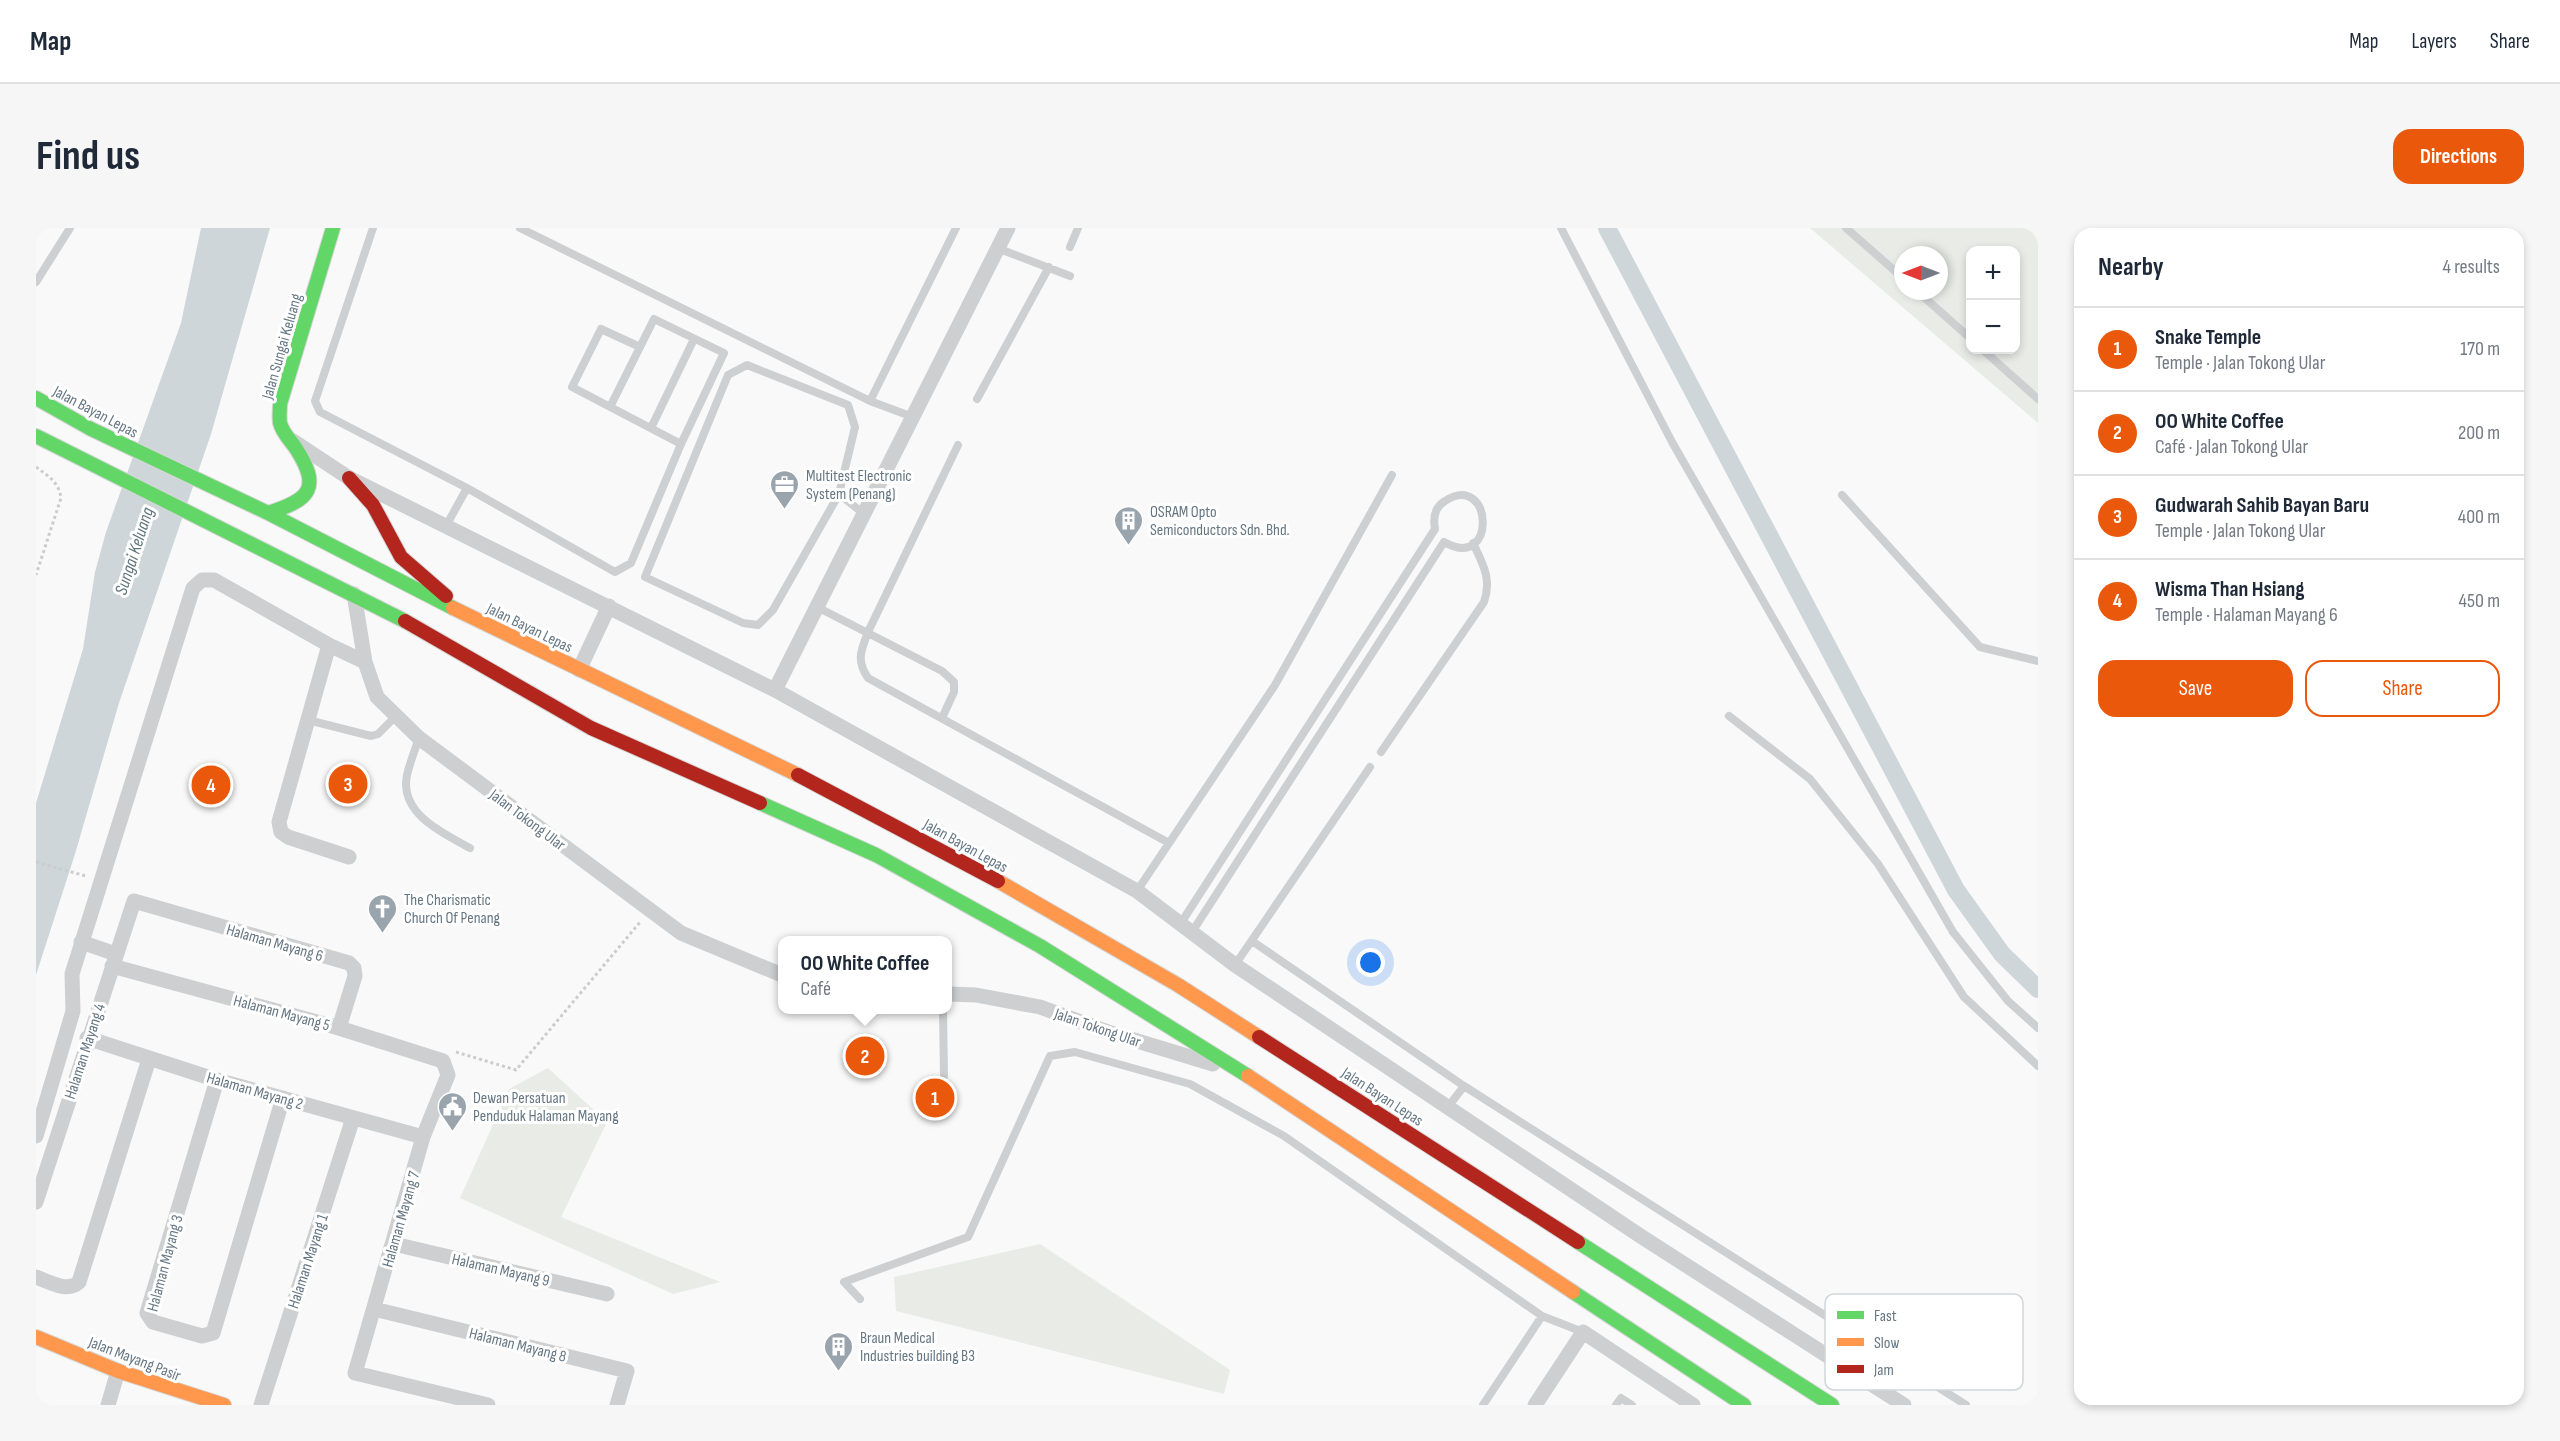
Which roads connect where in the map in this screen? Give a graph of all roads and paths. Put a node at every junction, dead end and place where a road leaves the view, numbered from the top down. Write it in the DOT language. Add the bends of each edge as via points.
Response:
graph roads {
  1 [pos="70,228"];
  2 [pos="333,228"];
  3 [pos="373,228"];
  4 [pos="520,228"];
  5 [pos="956,228"];
  6 [pos="1008,228"];
  7 [pos="1078,228"];
  8 [pos="1561,228"];
  9 [pos="1846,228"];
  10 [pos="1070,247"];
  11 [pos="998,249"];
  12 [pos="1049,267"];
  13 [pos="1894,270"];
  14 [pos="1070,276"];
  15 [pos="36,282"];
  16 [pos="1927,300"];
  17 [pos="1966,335"];
  18 [pos="694,339"];
  19 [pos="640,347"];
  20 [pos="1987,354"];
  21 [pos="36,398"];
  22 [pos="977,399"];
  23 [pos="2038,399"];
  24 [pos="870,401"];
  25 [pos="610,407"];
  26 [pos="913,417"];
  27 [pos="651,428"];
  28 [pos="36,436"];
  29 [pos="292,440"];
  30 [pos="681,444"];
  31 [pos="958,445"];
  32 [pos="36,467"];
  33 [pos="1392,475"];
  34 [pos="349,478"];
  35 [pos="467,488"];
  36 [pos="839,494"];
  37 [pos="1842,495"];
  38 [pos="267,513"];
  39 [pos="864,514"];
  40 [pos="446,526"];
  41 [pos="1473,543"];
  42 [pos="36,574"];
  43 [pos="354,594"];
  44 [pos="609,606"];
  45 [pos="817,607"];
  46 [pos="479,620"];
  47 [pos="867,632"];
  48 [pos="329,645"];
  49 [pos="2038,661"];
  50 [pos="365,662"];
  51 [pos="579,670"];
  52 [pos="775,690"];
  53 [pos="396,716"];
  54 [pos="1729,716"];
  55 [pos="942,718"];
  56 [pos="308,720"];
  57 [pos="419,738"];
  58 [pos="1381,752"];
  59 [pos="1370,767"];
  60 [pos="1169,843"];
  61 [pos="470,848"];
  62 [pos="349,857"];
  63 [pos="36,862"];
  64 [pos="73,873"];
  65 [pos="1137,891"];
  66 [pos="134,901"];
  67 [pos="650,910"];
  68 [pos="1187,927"];
  69 [pos="1251,941"];
  70 [pos="81,942"];
  71 [pos="114,960"];
  72 [pos="1235,965"];
  73 [pos="778,973"];
  74 [pos="952,993"];
  75 [pos="944,1014"];
  76 [pos="339,1028"];
  77 [pos="2038,1028"];
  78 [pos="64,1044"];
  79 [pos="85,1045"];
  80 [pos="149,1059"];
  81 [pos="445,1064"];
  82 [pos="2038,1066"];
  83 [pos="1245,1074"];
  84 [pos="944,1076"];
  85 [pos="217,1080"];
  86 [pos="1464,1086"];
  87 [pos="284,1098"];
  88 [pos="1448,1107"];
  89 [pos="353,1118"];
  90 [pos="36,1136"];
  91 [pos="423,1137"];
  92 [pos="36,1202"];
  93 [pos="394,1244"];
  94 [pos="36,1277"];
  95 [pos="607,1294"];
  96 [pos="860,1299"];
  97 [pos="374,1309"];
  98 [pos="1825,1315"];
  99 [pos="1542,1316"];
  100 [pos="1583,1332"];
  101 [pos="36,1337"];
  102 [pos="1825,1354"];
  103 [pos="118,1371"];
  104 [pos="1881,1390"];
  105 [pos="1942,1390"];
  106 [pos="108,1405"];
  107 [pos="224,1405"];
  108 [pos="261,1405"];
  109 [pos="488,1405"];
  110 [pos="617,1405"];
  111 [pos="1483,1405"];
  112 [pos="1535,1405"];
  113 [pos="1616,1405"];
  114 [pos="1632,1405"];
  115 [pos="1693,1405"];
  116 [pos="1744,1405"];
  117 [pos="1832,1405"];
  118 [pos="1904,1405"];
  119 [pos="1966,1405"];
  1 -- 15 [label="lane"];
  2 -- 29 [label="main road, Jalan Sungai Keluang" via="280,404 281,427"];
  3 -- 35 [label="lane" via="315,401 320,412"];
  4 -- 24 [label="lane"];
  5 -- 24 [label="lane"];
  6 -- 11 [label="street"];
  7 -- 10 [label="lane"];
  8 -- 77 [label="lane" via="1672,442 1953,932 2008,1000"];
  9 -- 13 [label="lane"];
  11 -- 12 [label="lane"];
  11 -- 26 [label="street"];
  12 -- 14 [label="lane"];
  12 -- 22 [label="lane"];
  16 -- 17 [label="lane"];
  18 -- 19 [label="lane" via="654,319"];
  18 -- 27 [label="lane"];
  18 -- 30 [label="lane" via="724,353"];
  19 -- 25 [label="lane"];
  19 -- 25 [label="lane" via="601,329 572,387"];
  20 -- 23 [label="lane"];
  21 -- 38 [label="main road, Jalan Bayan Lepas" via="91,429"];
  24 -- 26 [label="lane"];
  25 -- 27 [label="lane"];
  26 -- 39 [label="street"];
  27 -- 30 [label="lane"];
  28 -- 43 [label="main road"];
  29 -- 34 [label="street"];
  29 -- 38 [label="main road, Jalan Sungai Keluang" via="309,476 308,491 297,503"];
  30 -- 35 [label="lane" via="631,563 615,572"];
  31 -- 47 [label="lane"];
  32 -- 42 [label="path" via="55,481 61,498"];
  33 -- 60 [label="lane" via="1275,685"];
  34 -- 40 [label="street"];
  34 -- 46 [label="main road" via="373,505 401,557"];
  35 -- 40 [label="lane"];
  36 -- 36 [label="lane" via="855,427 848,405 747,365 734,370 724,385 645,577 743,623 758,625 773,610"];
  36 -- 39 [label="lane"];
  37 -- 49 [label="lane" via="1980,646"];
  38 -- 46 [label="main road, Jalan Bayan Lepas"];
  39 -- 45 [label="street"];
  40 -- 44 [label="street"];
  41 -- 58 [label="lane" via="1486,570 1489,587 1484,602"];
  41 -- 68 [label="lane" via="1458,547 1444,542"];
  41 -- 68 [label="lane" via="1484,530 1483,513 1472,499 1455,496 1440,504 1435,529"];
  43 -- 50 [label="street, Jalan Tokong Ular"];
  43 -- 83 [label="main road" via="591,728 876,855 1040,946"];
  44 -- 51 [label="street"];
  44 -- 52 [label="street"];
  45 -- 47 [label="lane"];
  45 -- 52 [label="street"];
  46 -- 51 [label="main road, Jalan Bayan Lepas"];
  47 -- 55 [label="lane" via="860,667 868,678"];
  47 -- 55 [label="lane" via="942,671 954,682 954,692"];
  48 -- 50 [label="street"];
  48 -- 56 [label="street"];
  48 -- 70 [label="street" via="214,580 201,580 193,588"];
  50 -- 53 [label="street, Jalan Tokong Ular" via="376,697"];
  51 -- 117 [label="main road, Jalan Bayan Lepas" via="814,783 951,855 1178,984"];
  52 -- 65 [label="street"];
  53 -- 56 [label="lane" via="371,736"];
  53 -- 57 [label="street, Jalan Tokong Ular"];
  54 -- 82 [label="lane" via="1810,778 1878,864 1964,997"];
  55 -- 60 [label="lane"];
  56 -- 62 [label="street" via="279,822 281,832"];
  57 -- 61 [label="lane" via="407,775 409,803 434,828"];
  57 -- 67 [label="street, Jalan Tokong Ular"];
  59 -- 69 [label="lane"];
  60 -- 65 [label="lane"];
  63 -- 64 [label="path"];
  65 -- 68 [label="street"];
  66 -- 71 [label="street, Halaman Mayang 4"];
  66 -- 76 [label="street, Halaman Mayang 6" via="349,963 355,976"];
  67 -- 73 [label="street, Jalan Tokong Ular" via="681,933"];
  67 -- 81 [label="path" via="516,1070 455,1052"];
  68 -- 72 [label="street"];
  69 -- 72 [label="lane"];
  69 -- 86 [label="lane"];
  70 -- 71 [label="street, Halaman Mayang 5"];
  70 -- 78 [label="street" via="72,974 73,1011"];
  71 -- 76 [label="street, Halaman Mayang 5"];
  71 -- 79 [label="street, Halaman Mayang 4"];
  72 -- 88 [label="street"];
  74 -- 83 [label="street, Jalan Tokong Ular" via="1040,1007 1111,1034"];
  75 -- 84 [label="lane"];
  76 -- 81 [label="street, Halaman Mayang 5"];
  78 -- 79 [label="street, Halaman Mayang 2"];
  78 -- 90 [label="street"];
  79 -- 80 [label="street, Halaman Mayang 2"];
  79 -- 92 [label="street, Halaman Mayang 4"];
  80 -- 85 [label="street, Halaman Mayang 2"];
  80 -- 94 [label="street" via="79,1282 68,1288"];
  81 -- 91 [label="street, Halaman Mayang 7" via="448,1075"];
  83 -- 116 [label="main road"];
  85 -- 87 [label="street, Halaman Mayang 2"];
  85 -- 87 [label="street, Halaman Mayang 3" via="147,1313 153,1322 202,1336 213,1333"];
  86 -- 88 [label="lane"];
  86 -- 98 [label="lane"];
  87 -- 89 [label="street, Halaman Mayang 2"];
  88 -- 102 [label="street"];
  89 -- 91 [label="street, Halaman Mayang 2"];
  89 -- 108 [label="street, Halaman Mayang 1"];
  91 -- 93 [label="street, Halaman Mayang 7"];
  93 -- 95 [label="street, Halaman Mayang 9"];
  93 -- 97 [label="street, Halaman Mayang 7"];
  96 -- 99 [label="lane" via="844,1282 968,1238 1050,1056 1075,1052 1190,1084 1284,1136"];
  97 -- 109 [label="street, Halaman Mayang 7" via="355,1373"];
  97 -- 110 [label="street, Halaman Mayang 8" via="627,1371"];
  99 -- 100 [label="lane"];
  99 -- 111 [label="lane"];
  100 -- 112 [label="street"];
  100 -- 115 [label="street"];
  101 -- 103 [label="main road, Jalan Mayang Pasir"];
  103 -- 106 [label="street"];
  103 -- 107 [label="main road, Jalan Mayang Pasir"];
  104 -- 118 [label="street"];
  105 -- 119 [label="lane"];
  113 -- 114 [label="lane" via="1621,1398"];
}
